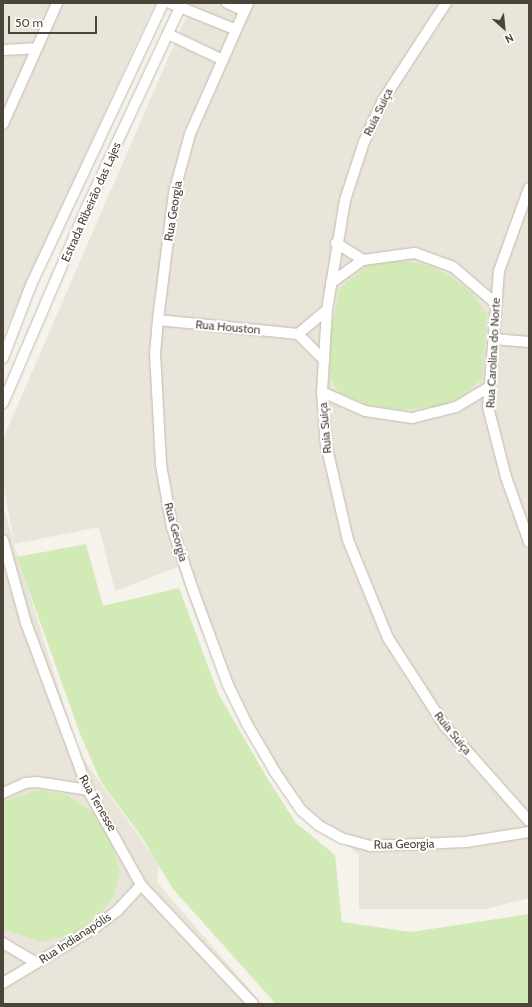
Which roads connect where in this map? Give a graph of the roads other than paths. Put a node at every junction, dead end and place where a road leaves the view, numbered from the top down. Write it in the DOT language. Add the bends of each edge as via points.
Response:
graph roads {
  1 [pos="57,3"];
  2 [pos="163,3"];
  3 [pos="170,3"];
  4 [pos="227,3"];
  5 [pos="446,3"];
  6 [pos="181,5"];
  7 [pos="246,6"];
  8 [pos="234,29"];
  9 [pos="168,34"];
  10 [pos="146,41"];
  11 [pos="162,47"];
  12 [pos="36,48"];
  13 [pos="3,50"];
  14 [pos="221,59"];
  15 [pos="3,124"];
  16 [pos="529,188"];
  17 [pos="336,243"];
  18 [pos="364,260"];
  19 [pos="331,283"];
  20 [pos="494,302"];
  21 [pos="327,310"];
  22 [pos="158,320"];
  23 [pos="298,334"];
  24 [pos="494,339"];
  25 [pos="529,342"];
  26 [pos="3,358"];
  27 [pos="324,360"];
  28 [pos="489,387"];
  29 [pos="322,392"];
  30 [pos="3,403"];
  31 [pos="3,540"];
  32 [pos="529,542"];
  33 [pos="88,790"];
  34 [pos="3,793"];
  35 [pos="529,821"];
  36 [pos="529,832"];
  37 [pos="141,885"];
  38 [pos="3,943"];
  39 [pos="36,963"];
  40 [pos="3,983"];
  41 [pos="252,1004"];
  1 -- 12 [label="street"];
  2 -- 10 [label="street, Estrada Ribeirão das Lajes"];
  3 -- 6 [label="street"];
  4 -- 7 [label="street"];
  5 -- 17 [label="street, Ruia Suiça" via="382,100 364,142"];
  6 -- 8 [label="street"];
  6 -- 9 [label="street, Estrada Ribeirão das Lajes"];
  7 -- 8 [label="street, Rua Georgia"];
  8 -- 14 [label="street, Rua Georgia"];
  9 -- 11 [label="street, Estrada Ribeirão das Lajes"];
  9 -- 14 [label="street"];
  10 -- 11 [label="street"];
  10 -- 26 [label="street, Estrada Ribeirão das Lajes" via="31,285"];
  11 -- 30 [label="street, Estrada Ribeirão das Lajes" via="86,209"];
  12 -- 13 [label="street"];
  12 -- 15 [label="street"];
  14 -- 22 [label="street, Rua Georgia" via="190,134 174,193"];
  16 -- 20 [label="street, Rua Carolina do Norte" via="499,271"];
  17 -- 18 [label="street"];
  17 -- 19 [label="street, Ruia Suiça"];
  18 -- 19 [label="street"];
  18 -- 20 [label="street" via="396,253 415,253 453,268"];
  19 -- 21 [label="street, Ruia Suiça"];
  20 -- 24 [label="street, Rua Carolina do Norte"];
  21 -- 23 [label="street"];
  21 -- 27 [label="street, Ruia Suiça"];
  22 -- 23 [label="street, Rua Houston"];
  22 -- 36 [label="street, Rua Georgia" via="157,397 162,465 172,527 228,685 274,772 297,804 318,825 341,838 370,846 466,842"];
  23 -- 27 [label="street"];
  24 -- 25 [label="street"];
  24 -- 28 [label="street, Rua Carolina do Norte"];
  27 -- 29 [label="street, Ruia Suiça"];
  28 -- 29 [label="street" via="456,407 412,418 365,411"];
  28 -- 32 [label="street, Rua Carolina do Norte" via="488,407 495,438"];
  29 -- 35 [label="street, Ruia Suiça" via="326,444 337,502 348,540 388,638 445,726"];
  31 -- 33 [label="street, Rua Tenesse" via="26,623"];
  33 -- 34 [label="street" via="65,784 25,783"];
  33 -- 37 [label="street, Rua Tenesse"];
  37 -- 39 [label="street, Rua Indianapólis" via="117,911"];
  37 -- 41 [label="street, Rua Tenesse"];
  38 -- 39 [label="street"];
  39 -- 40 [label="street, Rua Indianapólis"];
}
